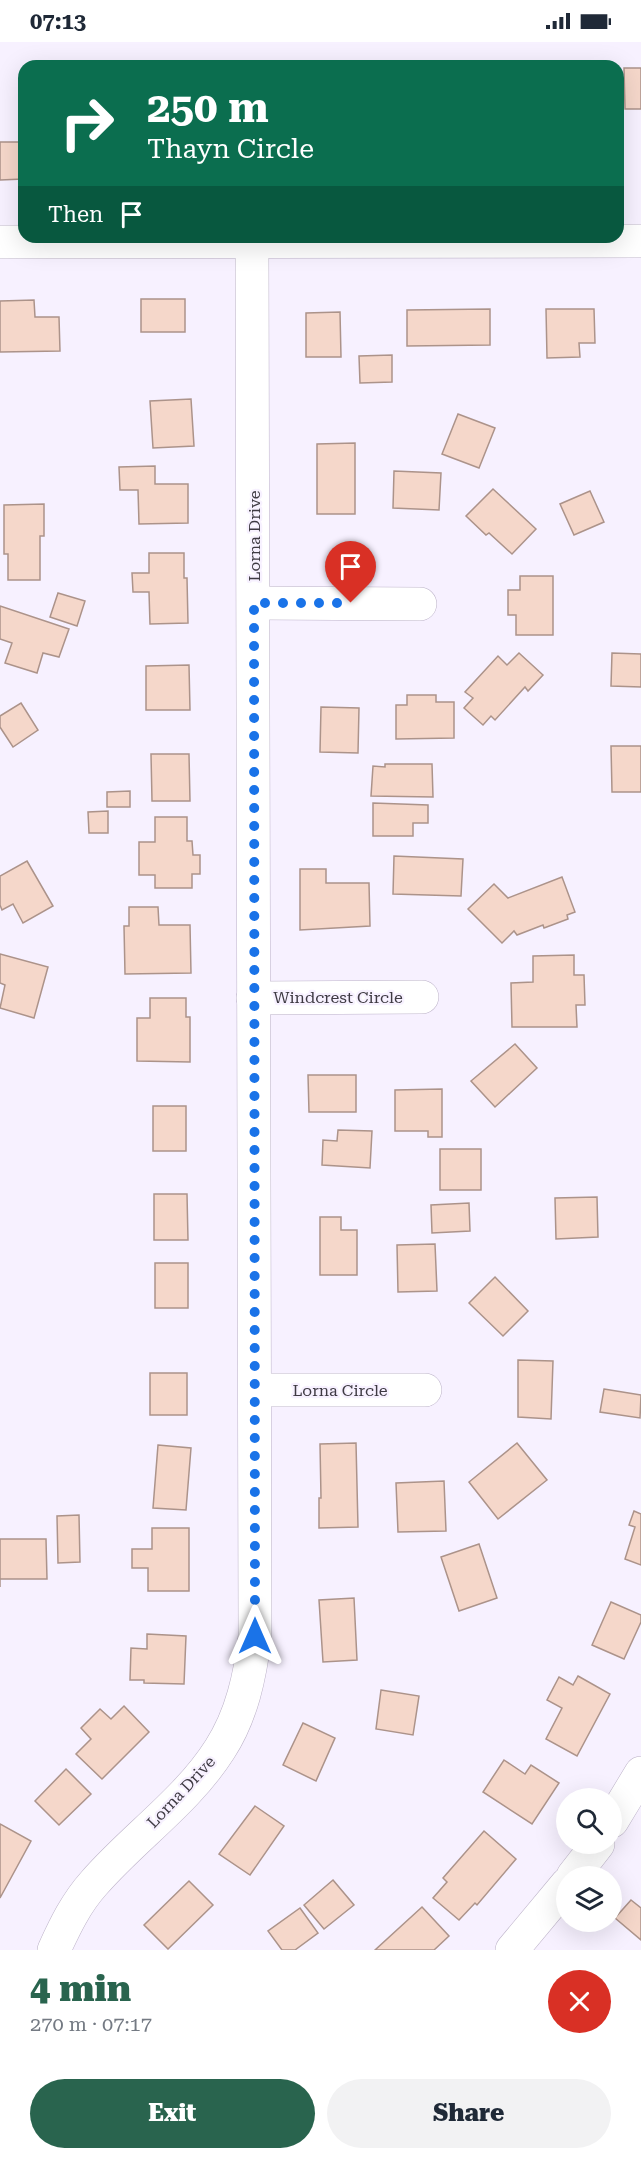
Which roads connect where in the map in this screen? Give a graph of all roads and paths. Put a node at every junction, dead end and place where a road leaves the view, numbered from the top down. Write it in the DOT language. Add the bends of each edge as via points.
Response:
graph roads {
  1 [pos="624,241"];
  2 [pos="641,241"];
  3 [pos="0,242"];
  4 [pos="18,242"];
  5 [pos="252,243"];
  6 [pos="254,603"];
  7 [pos="420,604"];
  8 [pos="422,997"];
  9 [pos="253,998"];
  10 [pos="255,1390"];
  11 [pos="424,1390"];
  12 [pos="641,1773"];
  13 [pos="622,1804"];
  14 [pos="590,1854"];
  15 [pos="581,1866"];
  16 [pos="556,1900"];
  17 [pos="524,1946"];
  18 [pos="54,1950"];
  1 -- 2 [label="street"];
  3 -- 4 [label="street"];
  5 -- 6 [label="street, Lorna Drive"];
  6 -- 7 [label="street"];
  6 -- 9 [label="street, Lorna Drive"];
  8 -- 9 [label="street, Windcrest Circle"];
  9 -- 10 [label="street, Lorna Drive"];
  10 -- 11 [label="street, Lorna Circle"];
  10 -- 18 [label="street, Lorna Drive" via="255,1636 250,1674 238,1714 220,1749 193,1784 93,1884 72,1912"];
  12 -- 13 [label="street"];
  14 -- 15 [label="street"];
  16 -- 17 [label="street"];
}
